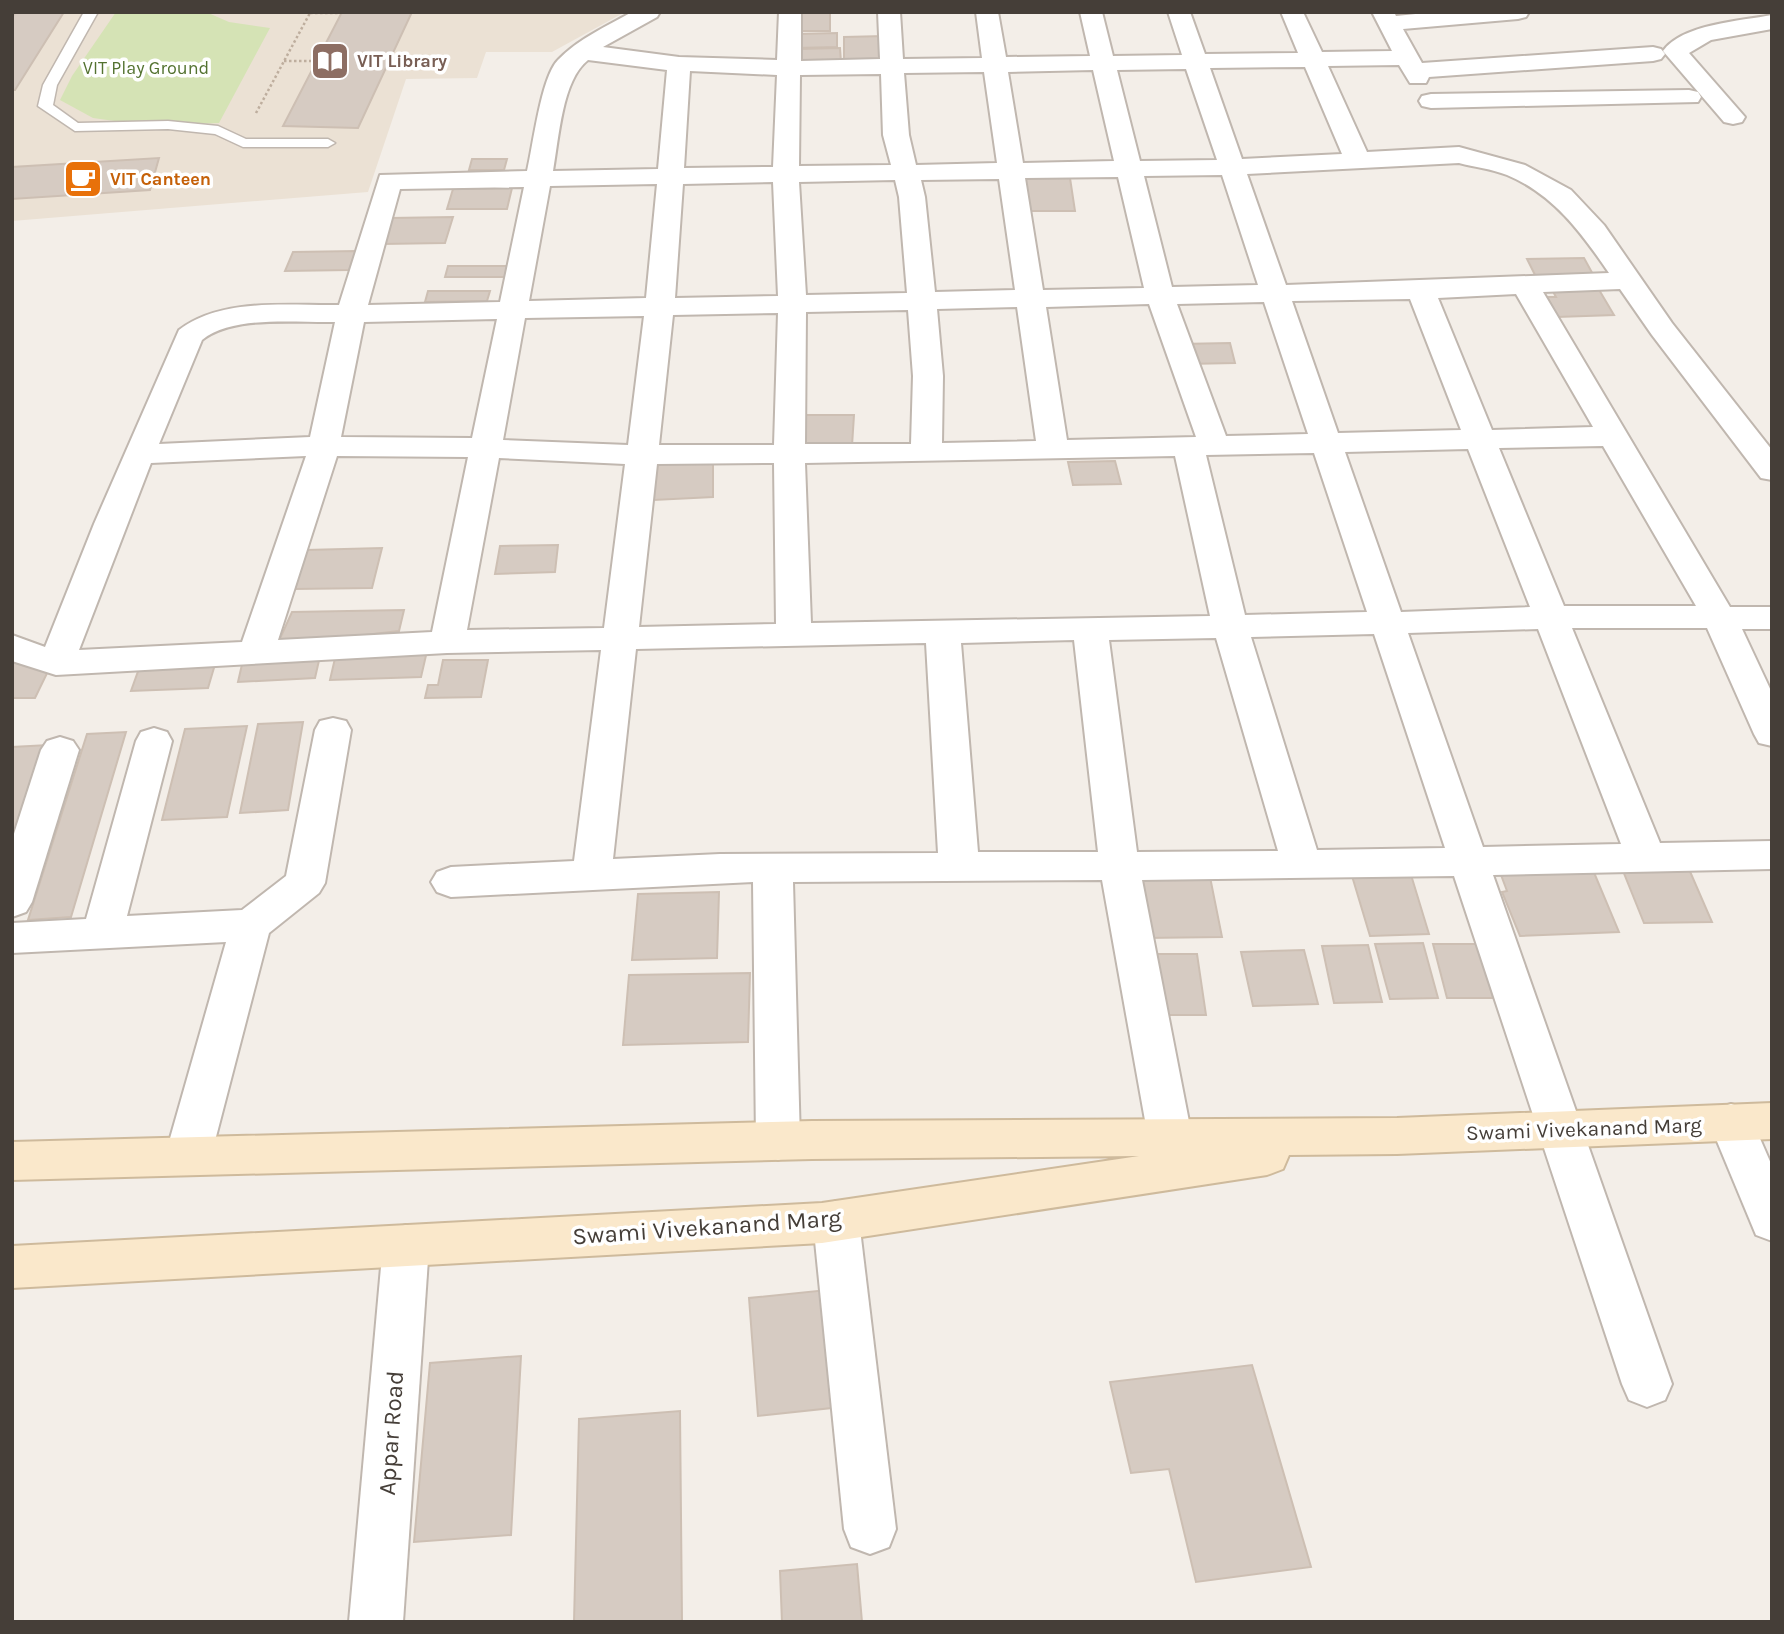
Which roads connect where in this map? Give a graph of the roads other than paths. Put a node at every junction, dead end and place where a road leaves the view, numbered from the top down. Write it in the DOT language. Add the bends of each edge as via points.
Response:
graph roads {
  1 [pos="91,12"];
  2 [pos="649,12"];
  3 [pos="790,12"];
  4 [pos="889,12"];
  5 [pos="987,12"];
  6 [pos="1091,12"];
  7 [pos="1179,12"];
  8 [pos="1292,12"];
  9 [pos="1518,12"];
  10 [pos="1386,18"];
  11 [pos="1772,22"];
  12 [pos="1638,35"];
  13 [pos="583,52"];
  14 [pos="1653,54"];
  15 [pos="1313,60"];
  16 [pos="1196,62"];
  17 [pos="1409,62"];
  18 [pos="1104,63"];
  19 [pos="679,64"];
  20 [pos="996,65"];
  21 [pos="894,66"];
  22 [pos="789,68"];
  23 [pos="1689,97"];
  24 [pos="1431,101"];
  25 [pos="1733,117"];
  26 [pos="1450,137"];
  27 [pos="328,143"];
  28 [pos="1358,160"];
  29 [pos="1232,167"];
  30 [pos="1130,169"];
  31 [pos="1011,171"];
  32 [pos="906,173"];
  33 [pos="786,175"];
  34 [pos="670,177"];
  35 [pos="538,179"];
  36 [pos="1628,280"];
  37 [pos="1525,285"];
  38 [pos="1421,290"];
  39 [pos="1275,293"];
  40 [pos="1160,296"];
  41 [pos="1030,298"];
  42 [pos="921,300"];
  43 [pos="792,303"];
  44 [pos="660,306"];
  45 [pos="513,308"];
  46 [pos="351,313"];
  47 [pos="1614,436"];
  48 [pos="1481,439"];
  49 [pos="1326,442"];
  50 [pos="324,446"];
  51 [pos="1201,446"];
  52 [pos="486,448"];
  53 [pos="1053,450"];
  54 [pos="926,453"];
  55 [pos="139,454"];
  56 [pos="642,454"];
  57 [pos="789,454"];
  58 [pos="1772,471"];
  59 [pos="1552,618"];
  60 [pos="1720,618"];
  61 [pos="1772,618"];
  62 [pos="1388,624"];
  63 [pos="1230,626"];
  64 [pos="1090,629"];
  65 [pos="943,632"];
  66 [pos="794,635"];
  67 [pos="620,639"];
  68 [pos="447,642"];
  69 [pos="12,646"];
  70 [pos="256,652"];
  71 [pos="57,663"];
  72 [pos="332,730"];
  73 [pos="1772,734"];
  74 [pos="154,741"];
  75 [pos="60,750"];
  76 [pos="1772,855"];
  77 [pos="1646,857"];
  78 [pos="1469,861"];
  79 [pos="1302,865"];
  80 [pos="1119,866"];
  81 [pos="773,868"];
  82 [pos="959,868"];
  83 [pos="592,874"];
  84 [pos="451,882"];
  85 [pos="12,902"];
  86 [pos="251,925"];
  87 [pos="102,933"];
  88 [pos="12,938"];
  89 [pos="1751,1121"];
  90 [pos="1561,1130"];
  91 [pos="1397,1136"];
  92 [pos="1170,1137"];
  93 [pos="778,1140"];
  94 [pos="188,1156"];
  95 [pos="12,1161"];
  96 [pos="836,1221"];
  97 [pos="1772,1221"];
  98 [pos="406,1245"];
  99 [pos="12,1267"];
  100 [pos="1647,1384"];
  101 [pos="870,1529"];
  102 [pos="376,1622"];
  1 -- 27 [label="lane" via="50,85 45,106 75,127 168,125 218,130 243,143"];
  2 -- 13 [label="street"];
  3 -- 22 [label="street"];
  4 -- 21 [label="street"];
  5 -- 20 [label="street"];
  6 -- 18 [label="street"];
  7 -- 16 [label="street"];
  8 -- 15 [label="street"];
  9 -- 10 [label="street"];
  10 -- 17 [label="street"];
  11 -- 25 [label="street" via="1704,34 1675,51"];
  12 -- 17 [label="street"];
  13 -- 19 [label="street"];
  13 -- 35 [label="street" via="566,65 556,91"];
  14 -- 17 [label="street"];
  15 -- 16 [label="street"];
  15 -- 17 [label="street"];
  15 -- 28 [label="street"];
  16 -- 18 [label="street"];
  16 -- 29 [label="street"];
  17 -- 24 [label="street"];
  18 -- 20 [label="street"];
  18 -- 30 [label="street"];
  19 -- 22 [label="street"];
  19 -- 34 [label="street"];
  20 -- 21 [label="street"];
  20 -- 31 [label="street"];
  21 -- 22 [label="street"];
  21 -- 32 [label="street" via="896,135"];
  22 -- 33 [label="street"];
  23 -- 24 [label="street"];
  24 -- 26 [label="street"];
  26 -- 28 [label="street"];
  26 -- 36 [label="street" via="1562,196 1594,231"];
  28 -- 29 [label="street"];
  29 -- 30 [label="street"];
  29 -- 39 [label="street"];
  30 -- 31 [label="street"];
  30 -- 40 [label="street"];
  31 -- 32 [label="street"];
  31 -- 41 [label="street"];
  32 -- 33 [label="street"];
  32 -- 42 [label="street"];
  33 -- 34 [label="street"];
  33 -- 43 [label="street"];
  34 -- 35 [label="street"];
  34 -- 44 [label="street"];
  35 -- 45 [label="street"];
  35 -- 46 [label="street" via="389,181"];
  36 -- 37 [label="street"];
  36 -- 58 [label="street"];
  37 -- 38 [label="street"];
  37 -- 47 [label="street"];
  38 -- 39 [label="street"];
  38 -- 48 [label="street"];
  39 -- 40 [label="street"];
  39 -- 49 [label="street"];
  40 -- 41 [label="street"];
  40 -- 51 [label="street"];
  41 -- 42 [label="street"];
  41 -- 53 [label="street"];
  42 -- 43 [label="street"];
  42 -- 54 [label="street" via="928,376"];
  43 -- 44 [label="street"];
  43 -- 57 [label="street"];
  44 -- 45 [label="street"];
  44 -- 56 [label="street"];
  45 -- 46 [label="street"];
  45 -- 52 [label="street"];
  46 -- 50 [label="street"];
  46 -- 55 [label="street" via="234,316 203,325 189,336"];
  47 -- 48 [label="street"];
  47 -- 60 [label="street"];
  48 -- 49 [label="street"];
  48 -- 59 [label="street"];
  49 -- 51 [label="street"];
  49 -- 62 [label="street"];
  50 -- 52 [label="street"];
  50 -- 55 [label="street"];
  50 -- 70 [label="street"];
  51 -- 53 [label="street"];
  51 -- 63 [label="street"];
  52 -- 56 [label="street"];
  52 -- 68 [label="street"];
  53 -- 54 [label="street"];
  54 -- 57 [label="street"];
  55 -- 71 [label="street"];
  56 -- 57 [label="street"];
  56 -- 67 [label="street"];
  57 -- 66 [label="street"];
  59 -- 60 [label="street"];
  59 -- 62 [label="street"];
  59 -- 77 [label="street"];
  60 -- 61 [label="street"];
  60 -- 73 [label="street"];
  62 -- 63 [label="street"];
  62 -- 78 [label="street"];
  63 -- 64 [label="street"];
  63 -- 79 [label="street"];
  64 -- 65 [label="street"];
  64 -- 80 [label="street"];
  65 -- 66 [label="street"];
  65 -- 82 [label="street"];
  66 -- 67 [label="street"];
  67 -- 68 [label="street"];
  67 -- 83 [label="street"];
  68 -- 70 [label="street"];
  69 -- 71 [label="street"];
  70 -- 71 [label="street"];
  72 -- 86 [label="street" via="305,883"];
  74 -- 87 [label="street"];
  75 -- 85 [label="street"];
  76 -- 77 [label="street"];
  77 -- 78 [label="street"];
  78 -- 79 [label="street"];
  78 -- 90 [label="street"];
  79 -- 80 [label="street"];
  80 -- 82 [label="street"];
  80 -- 92 [label="street"];
  81 -- 82 [label="street"];
  81 -- 83 [label="street"];
  81 -- 93 [label="street"];
  83 -- 84 [label="street"];
  86 -- 87 [label="street"];
  86 -- 94 [label="street"];
  87 -- 88 [label="street"];
  89 -- 90 [label="main road, Swami Vivekanand Marg"];
  89 -- 97 [label="street"];
  90 -- 91 [label="main road, Swami Vivekanand Marg"];
  90 -- 100 [label="street"];
  91 -- 92 [label="main road, Swami Vivekanand Marg"];
  91 -- 96 [label="main road, Swami Vivekanand Marg"];
  92 -- 93 [label="main road, Swami Vivekanand Marg"];
  93 -- 94 [label="main road, Swami Vivekanand Marg"];
  94 -- 95 [label="main road, Swami Vivekanand Marg"];
  96 -- 98 [label="main road, Swami Vivekanand Marg"];
  96 -- 101 [label="street"];
  98 -- 99 [label="main road, Swami Vivekanand Marg"];
  98 -- 102 [label="street, Appar Road"];
}
